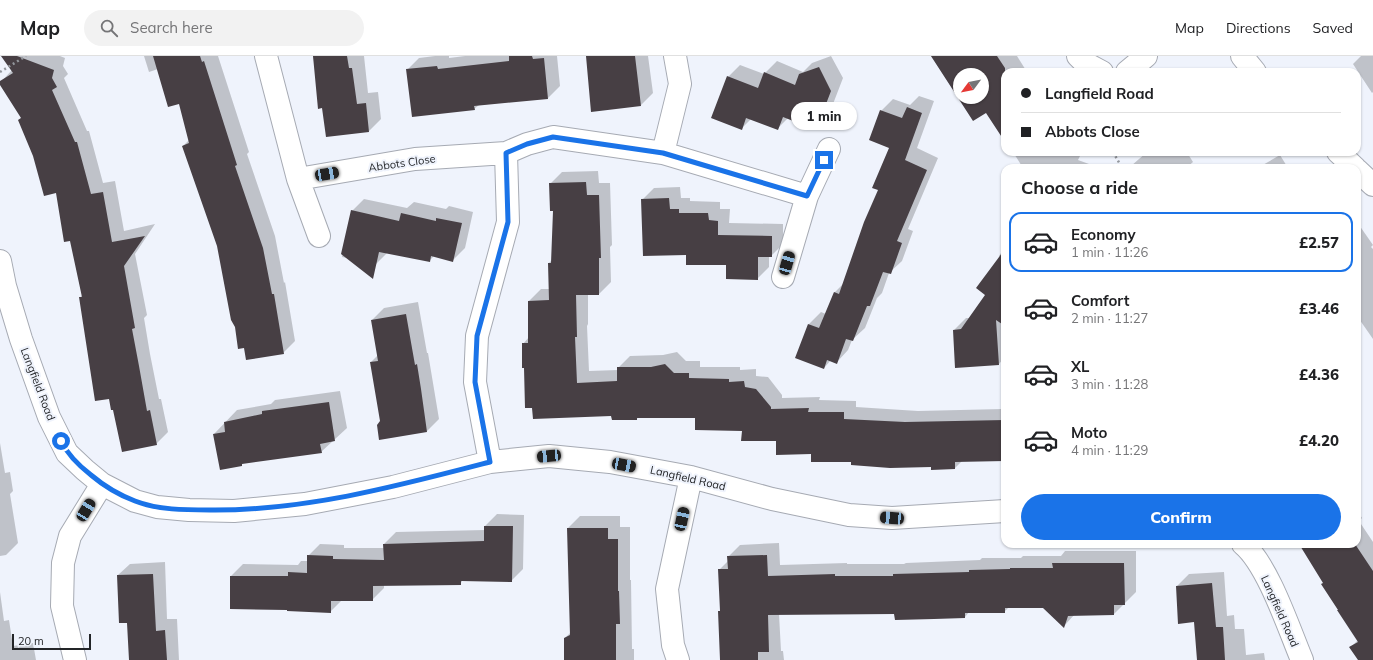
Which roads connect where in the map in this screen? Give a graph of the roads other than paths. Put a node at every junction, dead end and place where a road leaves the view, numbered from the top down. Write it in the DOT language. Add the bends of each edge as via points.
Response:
graph roads {
  1 [pos="266,56"];
  2 [pos="675,56"];
  3 [pos="1078,56"];
  4 [pos="1146,56"];
  5 [pos="1242,56"];
  6 [pos="1094,68"];
  7 [pos="1132,68"];
  8 [pos="1252,68"];
  9 [pos="829,148"];
  10 [pos="506,153"];
  11 [pos="663,153"];
  12 [pos="1342,156"];
  13 [pos="1351,164"];
  14 [pos="1361,174"];
  15 [pos="298,179"];
  16 [pos="1373,185"];
  17 [pos="807,196"];
  18 [pos="319,236"];
  19 [pos="0,261"];
  20 [pos="783,277"];
  21 [pos="490,462"];
  22 [pos="691,477"];
  23 [pos="102,484"];
  24 [pos="1001,511"];
  25 [pos="1248,548"];
  26 [pos="75,660"];
  27 [pos="678,660"];
  28 [pos="1302,660"];
  1 -- 15 [label="street"];
  2 -- 11 [label="street" via="680,84"];
  3 -- 6 [label="street"];
  4 -- 7 [label="street"];
  5 -- 8 [label="street"];
  9 -- 17 [label="street"];
  10 -- 11 [label="street, Abbots Close" via="553,137"];
  10 -- 15 [label="street, Abbots Close" via="415,159"];
  10 -- 21 [label="street" via="508,222 477,336 475,382"];
  11 -- 17 [label="street, Abbots Close"];
  12 -- 13 [label="street"];
  14 -- 16 [label="street"];
  15 -- 18 [label="street"];
  17 -- 20 [label="street"];
  19 -- 23 [label="street, Langfield Road" via="21,339 49,417 67,453"];
  21 -- 22 [label="street, Langfield Road" via="549,456 610,462"];
  21 -- 23 [label="street, Langfield Road" via="393,488 305,504 234,510 157,507 135,501"];
  22 -- 24 [label="street, Langfield Road" via="772,499 849,514 892,518"];
  22 -- 27 [label="street" via="667,589 673,645"];
  23 -- 26 [label="street" via="70,536 63,563 62,606"];
  25 -- 28 [label="street, Langfield Road" via="1270,584"];
}
